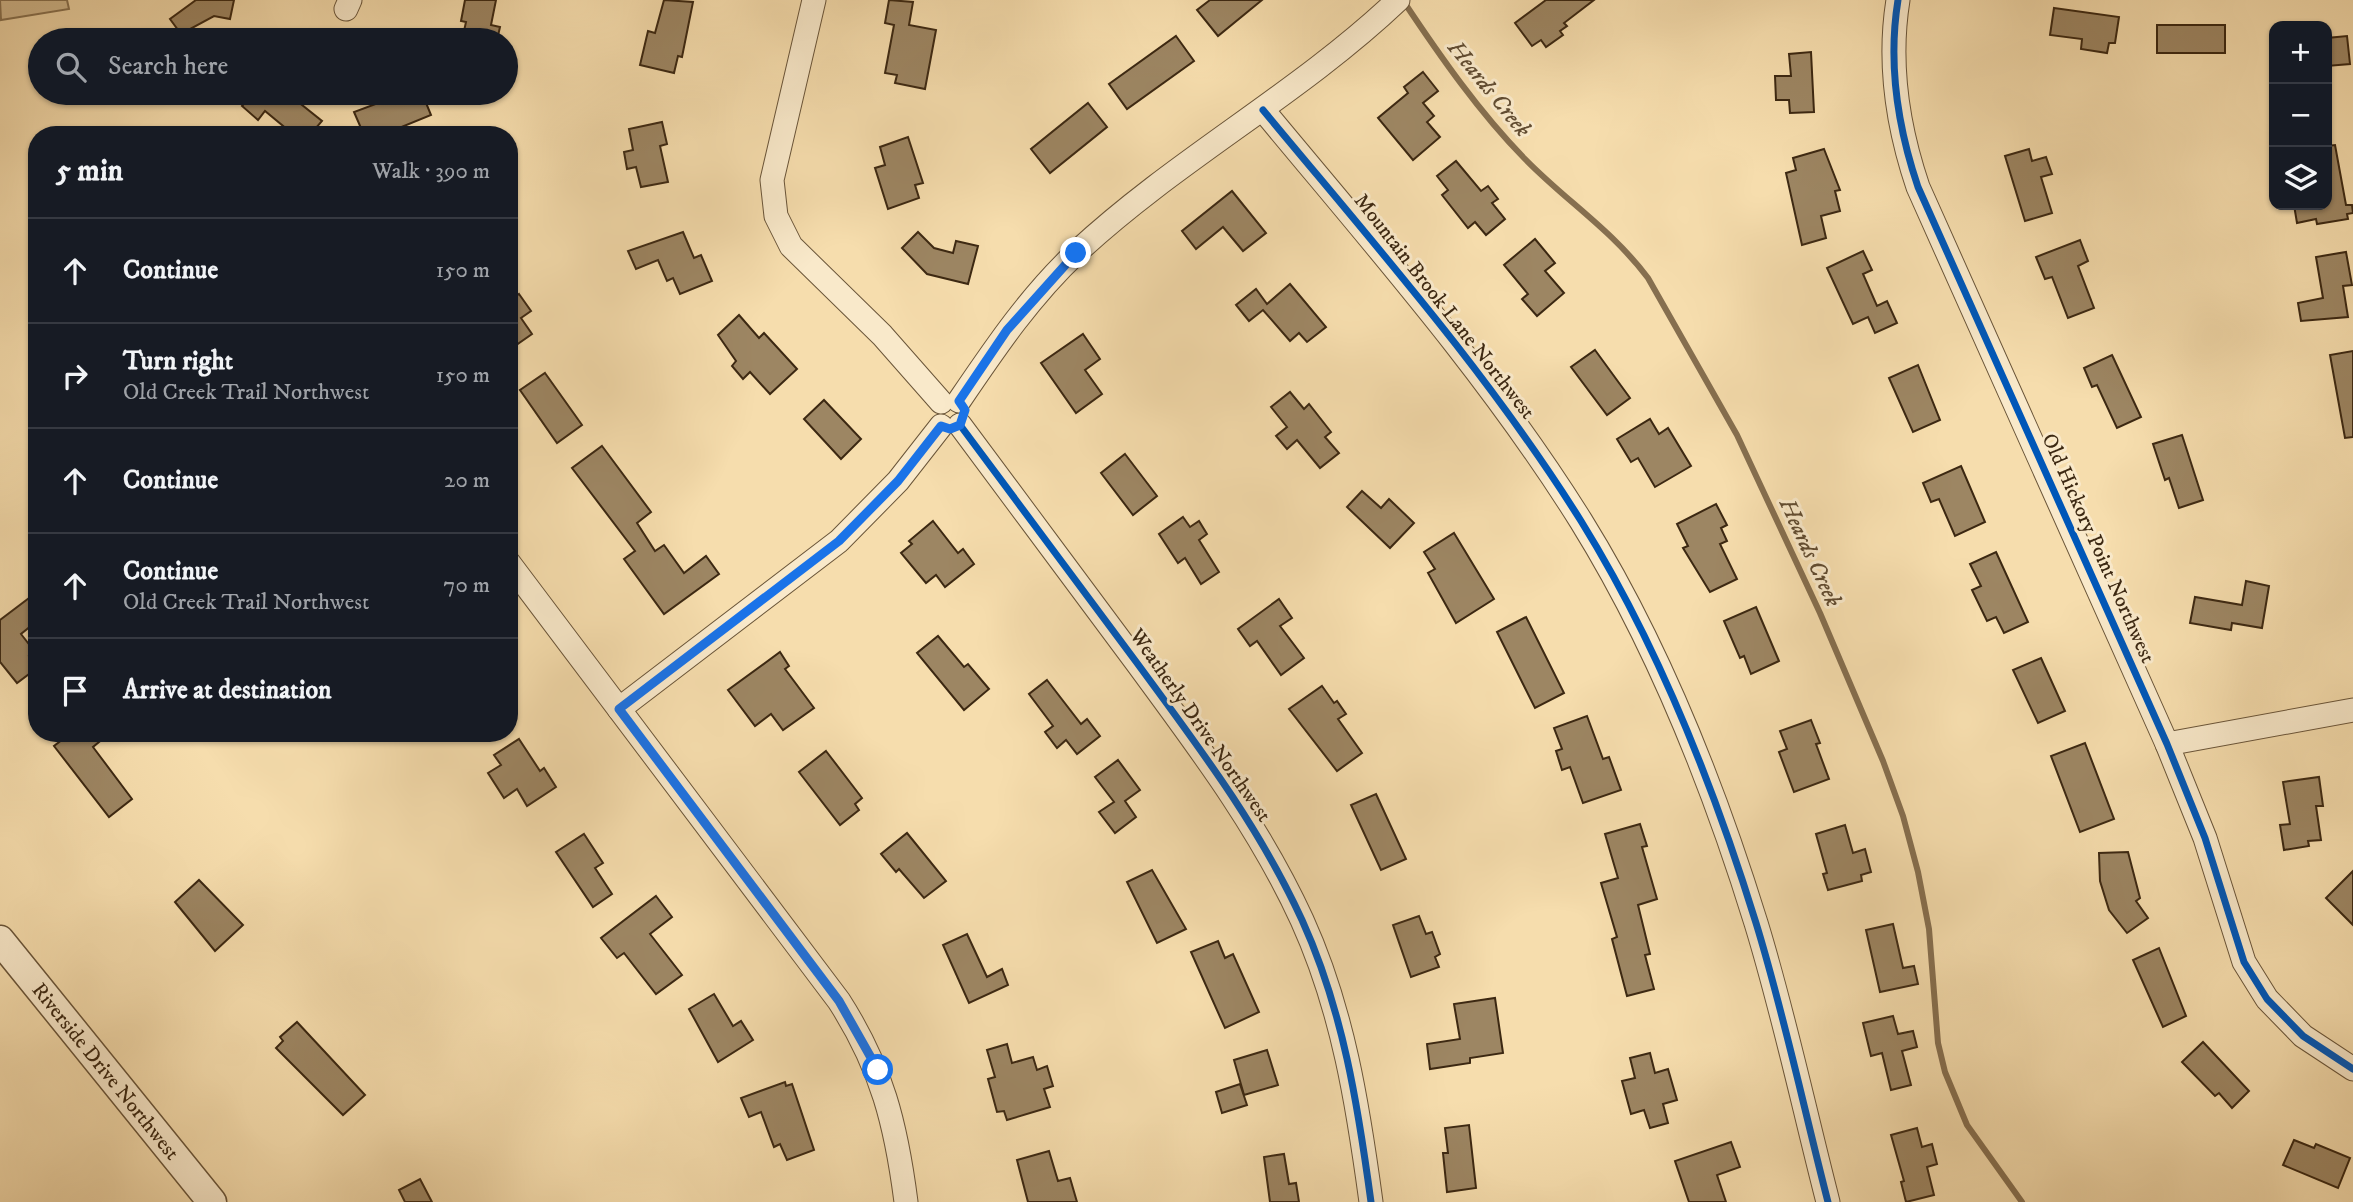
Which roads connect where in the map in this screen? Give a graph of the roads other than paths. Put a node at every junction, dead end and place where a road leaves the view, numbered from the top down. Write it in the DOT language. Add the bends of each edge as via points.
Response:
graph roads {
  1 [pos="814,0"];
  2 [pos="1398,0"];
  3 [pos="1898,0"];
  4 [pos="1264,110"];
  5 [pos="950,401"];
  6 [pos="950,426"];
  7 [pos="518,575"];
  8 [pos="619,709"];
  9 [pos="2353,710"];
  10 [pos="2167,744"];
  11 [pos="0,940"];
  12 [pos="2353,1069"];
  13 [pos="212,1202"];
  14 [pos="906,1202"];
  15 [pos="1371,1202"];
  16 [pos="1828,1202"];
  1 -- 5 [label="street" via="772,180 776,216 791,246"];
  2 -- 4 [label="street"];
  3 -- 10 [label="street, Old Hickory Point Northwest" via="1894,38 1898,103 1918,187"];
  4 -- 5 [label="street" via="1142,196 1076,253"];
  4 -- 16 [label="street, Mountain Brook Lane Northwest" via="1508,411 1582,523 1648,645 1707,780 1756,924"];
  5 -- 6 [label="street" via="965,410"];
  6 -- 8 [label="street" via="839,541"];
  6 -- 15 [label="street, Weatherly Drive Northwest" via="1224,780 1268,851 1303,922 1335,1009 1358,1100"];
  7 -- 8 [label="street"];
  8 -- 14 [label="street" via="860,1034 891,1108"];
  9 -- 10 [label="street"];
  10 -- 12 [label="street, Old Hickory Point Northwest" via="2205,838 2244,962 2267,999 2303,1036"];
  11 -- 13 [label="street, Riverside Drive Northwest"];
}
